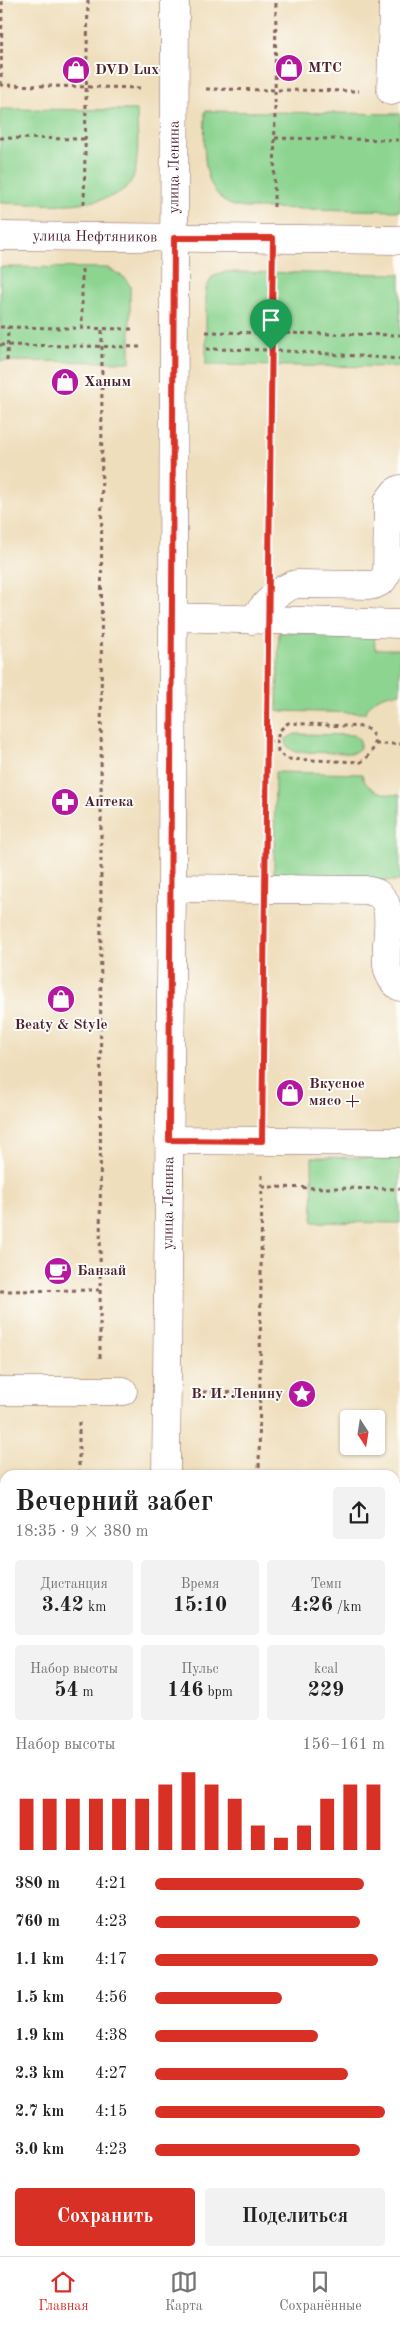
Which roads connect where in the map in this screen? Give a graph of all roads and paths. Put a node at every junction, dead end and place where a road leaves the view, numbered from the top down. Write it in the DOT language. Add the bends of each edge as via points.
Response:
graph roads {
  1 [pos="2,0"];
  2 [pos="88,0"];
  3 [pos="175,0"];
  4 [pos="276,0"];
  5 [pos="393,0"];
  6 [pos="1,85"];
  7 [pos="391,92"];
  8 [pos="0,138"];
  9 [pos="275,138"];
  10 [pos="86,139"];
  11 [pos="400,140"];
  12 [pos="0,236"];
  13 [pos="83,237"];
  14 [pos="174,238"];
  15 [pos="273,238"];
  16 [pos="400,240"];
  17 [pos="0,327"];
  18 [pos="8,327"];
  19 [pos="102,328"];
  20 [pos="82,329"];
  21 [pos="132,330"];
  22 [pos="199,332"];
  23 [pos="272,334"];
  24 [pos="400,335"];
  25 [pos="7,361"];
  26 [pos="400,489"];
  27 [pos="263,614"];
  28 [pos="172,617"];
  29 [pos="400,624"];
  30 [pos="268,740"];
  31 [pos="277,741"];
  32 [pos="375,744"];
  33 [pos="400,744"];
  34 [pos="172,888"];
  35 [pos="266,888"];
  36 [pos="400,986"];
  37 [pos="169,1140"];
  38 [pos="262,1141"];
  39 [pos="400,1142"];
  40 [pos="262,1187"];
  41 [pos="400,1188"];
  42 [pos="99,1290"];
  43 [pos="0,1291"];
  44 [pos="0,1391"];
  45 [pos="101,1392"];
  46 [pos="203,1392"];
  47 [pos="260,1392"];
  48 [pos="80,1470"];
  49 [pos="166,1470"];
  50 [pos="259,1470"];
  1 -- 6 [label="path"];
  2 -- 10 [label="path"];
  3 -- 14 [label="main road, улица Ленина"];
  4 -- 9 [label="path"];
  5 -- 7 [label="main road"];
  8 -- 10 [label="path"];
  9 -- 11 [label="path"];
  9 -- 15 [label="path"];
  10 -- 13 [label="path"];
  12 -- 13 [label="main road, улица Нефтяников"];
  13 -- 14 [label="main road, улица Нефтяников"];
  13 -- 20 [label="path"];
  14 -- 15 [label="main road, улица Нефтяников"];
  14 -- 28 [label="main road, улица Ленина"];
  15 -- 16 [label="main road, улица Нефтяников"];
  15 -- 23 [label="path"];
  17 -- 18 [label="path"];
  18 -- 20 [label="path"];
  18 -- 25 [label="path"];
  19 -- 20 [label="path"];
  19 -- 21 [label="path"];
  19 -- 42 [label="path"];
  22 -- 23 [label="path"];
  23 -- 24 [label="path"];
  23 -- 27 [label="path"];
  26 -- 27 [label="main road" via="388,501 387,573 382,581 374,585 296,584 286,587"];
  27 -- 28 [label="main road"];
  27 -- 29 [label="main road"];
  27 -- 30 [label="path"];
  28 -- 34 [label="main road, улица Ленина"];
  30 -- 31 [label="path"];
  30 -- 35 [label="path"];
  31 -- 32 [label="path" via="278,751 286,759 352,762 361,762 369,756"];
  31 -- 32 [label="path" via="279,731 288,723 364,727 374,736"];
  32 -- 33 [label="path"];
  34 -- 35 [label="main road"];
  34 -- 37 [label="main road, улица Ленина"];
  35 -- 36 [label="main road" via="377,892 387,907 389,973 395,984"];
  35 -- 38 [label="path"];
  37 -- 38 [label="main road"];
  37 -- 49 [label="main road, улица Ленина"];
  38 -- 39 [label="main road"];
  38 -- 40 [label="path"];
  40 -- 41 [label="path"];
  40 -- 47 [label="path"];
  42 -- 43 [label="path"];
  42 -- 45 [label="path"];
  44 -- 45 [label="main road"];
  45 -- 48 [label="path"];
  46 -- 47 [label="path"];
  47 -- 50 [label="path"];
}
